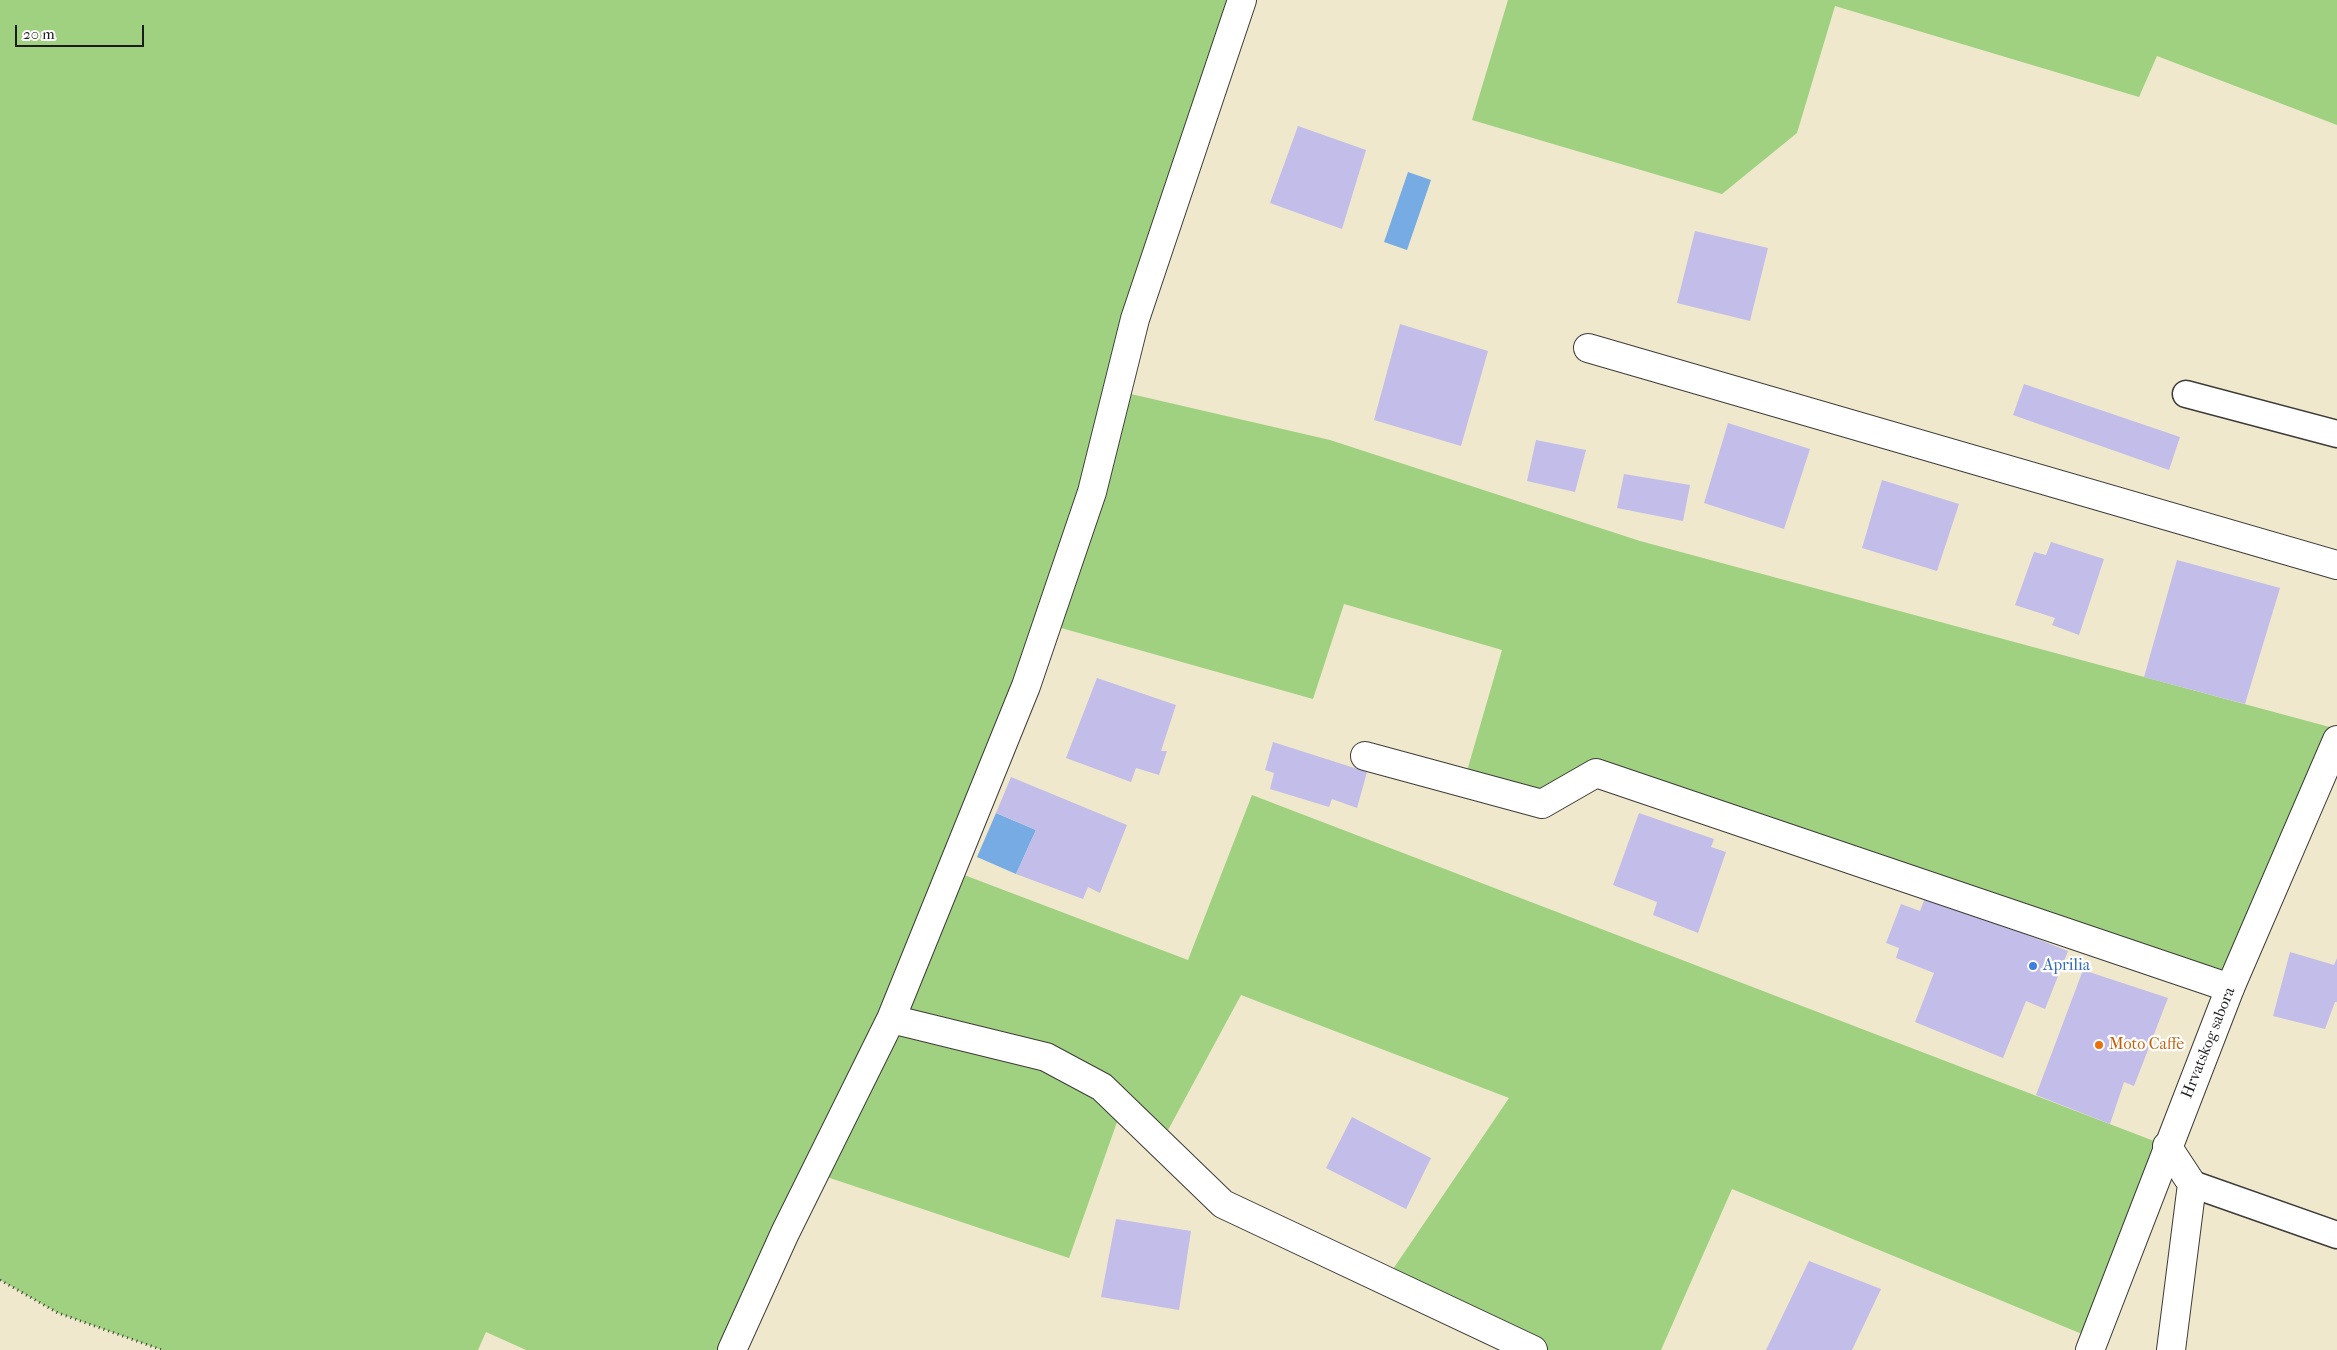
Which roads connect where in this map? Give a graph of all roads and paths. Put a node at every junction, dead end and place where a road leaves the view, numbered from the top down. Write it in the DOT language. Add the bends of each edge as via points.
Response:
graph roads {
  1 [pos="1242,0"];
  2 [pos="1588,348"];
  3 [pos="2186,394"];
  4 [pos="2337,434"];
  5 [pos="2337,565"];
  6 [pos="2337,740"];
  7 [pos="1365,756"];
  8 [pos="2230,988"];
  9 [pos="891,1020"];
  10 [pos="2168,1146"];
  11 [pos="2192,1184"];
  12 [pos="2337,1235"];
  13 [pos="0,1280"];
  14 [pos="162,1350"];
  15 [pos="732,1350"];
  16 [pos="1533,1350"];
  17 [pos="2090,1350"];
  18 [pos="2170,1350"];
  1 -- 9 [label="street" via="1135,319 1092,492 1026,686"];
  2 -- 5 [label="street"];
  3 -- 4 [label="lane"];
  6 -- 8 [label="street, Hrvatskog sabora"];
  7 -- 8 [label="street" via="1542,804 1596,773"];
  8 -- 10 [label="street, Hrvatskog sabora"];
  9 -- 15 [label="street" via="785,1233"];
  9 -- 16 [label="street" via="1046,1057 1102,1087 1223,1204"];
  10 -- 11 [label="street"];
  10 -- 17 [label="street, Hrvatskog sabora"];
  11 -- 12 [label="lane"];
  11 -- 18 [label="street"];
  13 -- 14 [label="path" via="58,1313"];
}
